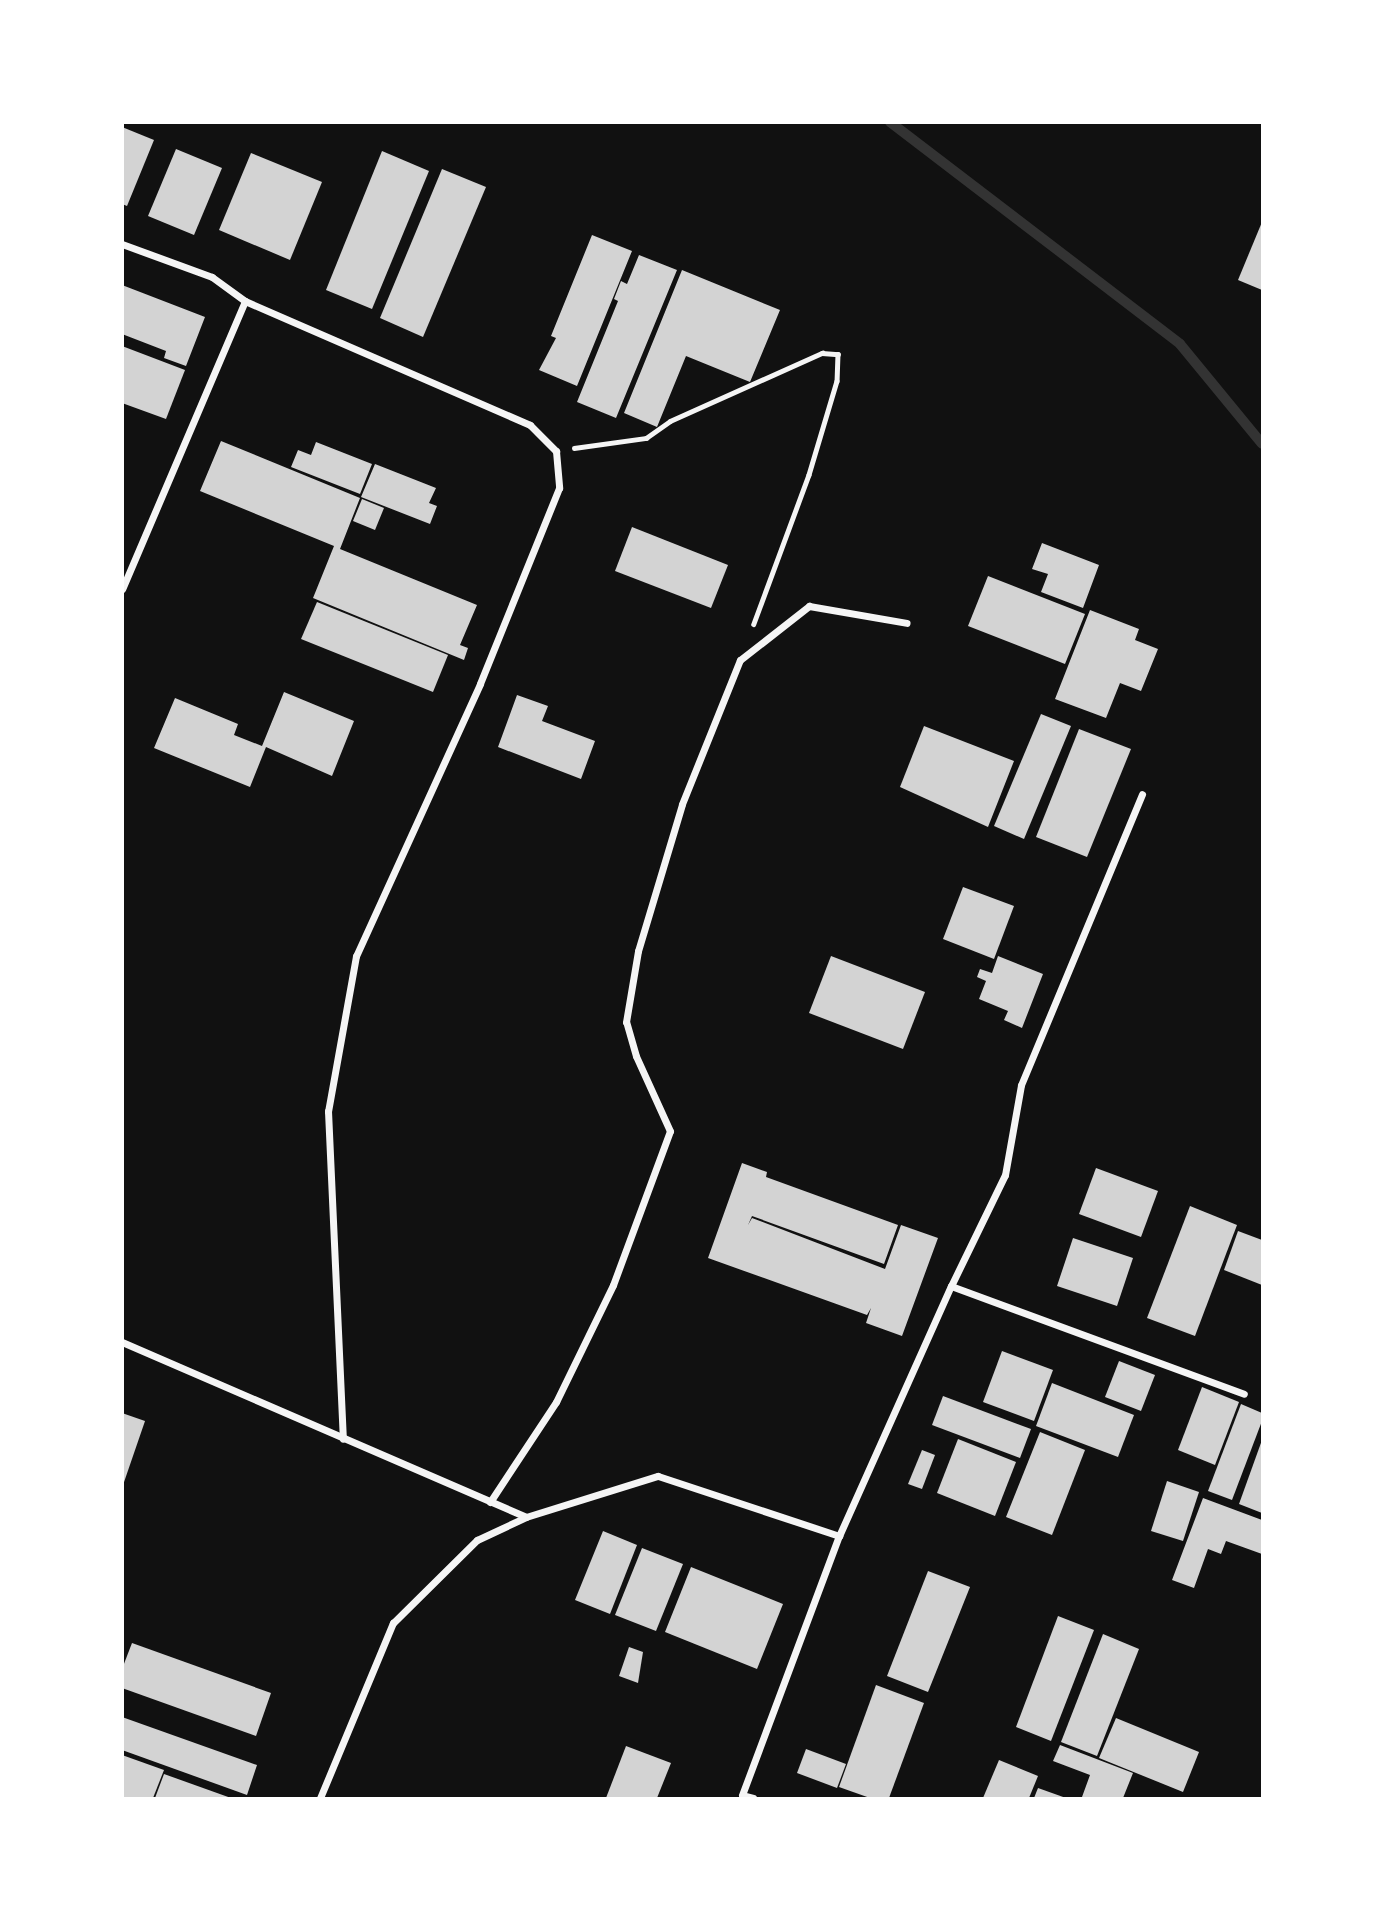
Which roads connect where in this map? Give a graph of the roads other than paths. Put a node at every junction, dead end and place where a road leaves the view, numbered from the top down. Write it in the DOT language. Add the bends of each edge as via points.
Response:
graph roads {
  1 [pos="122,244"];
  2 [pos="245,301"];
  3 [pos="122,589"];
  4 [pos="907,623"];
  5 [pos="1142,794"];
  6 [pos="951,1286"];
  7 [pos="122,1342"];
  8 [pos="1244,1394"];
  9 [pos="343,1439"];
  10 [pos="490,1502"];
  11 [pos="526,1517"];
  12 [pos="839,1536"];
  13 [pos="742,1797"];
  14 [pos="320,1798"];
  15 [pos="753,1798"];
  1 -- 2 [label="street" via="212,277"];
  2 -- 3 [label="street"];
  2 -- 9 [label="street" via="530,425 556,451 559,488 480,684 356,956 328,1111"];
  4 -- 10 [label="street" via="809,606 740,660 682,804 638,951 626,1022 670,1131 613,1285 556,1402"];
  5 -- 6 [label="street" via="1021,1085 1006,1175"];
  6 -- 8 [label="street"];
  6 -- 12 [label="street"];
  7 -- 9 [label="street"];
  9 -- 10 [label="street"];
  10 -- 11 [label="street"];
  11 -- 12 [label="street" via="658,1476"];
  11 -- 14 [label="street" via="477,1540 393,1623"];
  12 -- 13 [label="street"];
  13 -- 15 [label="street"];
}
